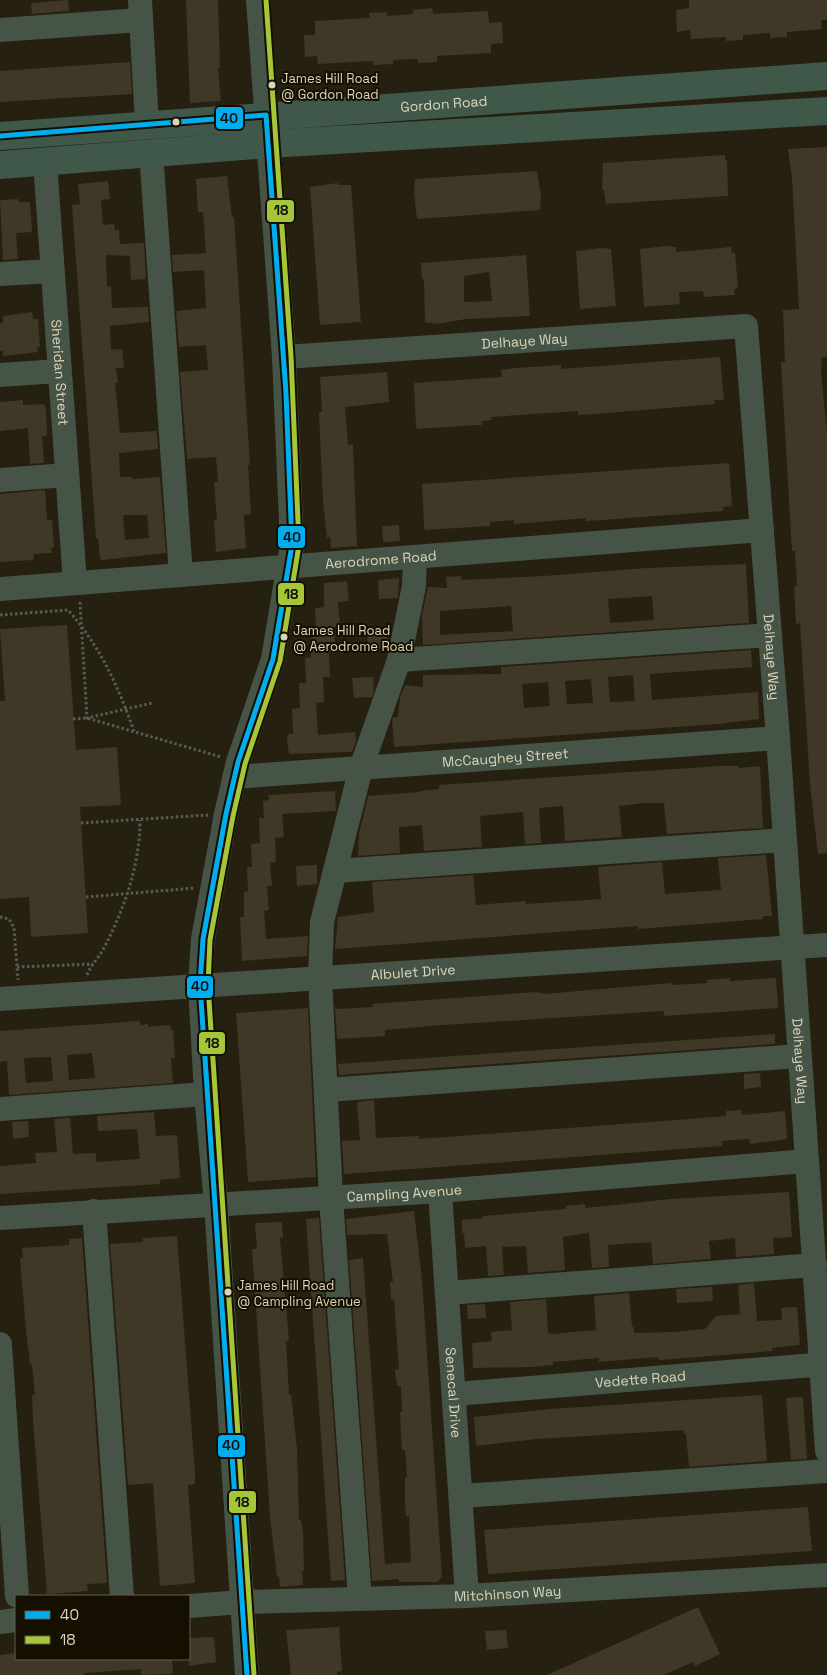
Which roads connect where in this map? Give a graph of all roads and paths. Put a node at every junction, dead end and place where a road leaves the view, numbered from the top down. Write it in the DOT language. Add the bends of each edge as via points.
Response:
graph roads {
  1 [pos="258,0"];
  2 [pos="140,10"];
  3 [pos="0,30"];
  4 [pos="827,76"];
  5 [pos="827,111"];
  6 [pos="266,115"];
  7 [pos="147,124"];
  8 [pos="0,136"];
  9 [pos="268,144"];
  10 [pos="151,152"];
  11 [pos="45,162"];
  12 [pos="0,165"];
  13 [pos="52,271"];
  14 [pos="0,274"];
  15 [pos="284,357"];
  16 [pos="59,370"];
  17 [pos="0,375"];
  18 [pos="67,476"];
  19 [pos="0,480"];
  20 [pos="762,530"];
  21 [pos="415,558"];
  22 [pos="288,567"];
  23 [pos="181,576"];
  24 [pos="77,583"];
  25 [pos="0,589"];
  26 [pos="0,615"];
  27 [pos="81,625"];
  28 [pos="770,635"];
  29 [pos="399,660"];
  30 [pos="152,704"];
  31 [pos="126,708"];
  32 [pos="87,718"];
  33 [pos="73,719"];
  34 [pos="134,731"];
  35 [pos="778,738"];
  36 [pos="361,768"];
  37 [pos="236,769"];
  38 [pos="226,814"];
  39 [pos="140,820"];
  40 [pos="81,823"];
  41 [pos="785,840"];
  42 [pos="335,871"];
  43 [pos="213,886"];
  44 [pos="128,894"];
  45 [pos="86,897"];
  46 [pos="0,917"];
  47 [pos="827,945"];
  48 [pos="792,948"];
  49 [pos="94,964"];
  50 [pos="17,967"];
  51 [pos="320,978"];
  52 [pos="200,985"];
  53 [pos="88,993"];
  54 [pos="10,999"];
  55 [pos="799,1056"];
  56 [pos="327,1090"];
  57 [pos="206,1094"];
  58 [pos="0,1109"];
  59 [pos="807,1161"];
  60 [pos="440,1191"];
  61 [pos="331,1198"];
  62 [pos="216,1204"];
  63 [pos="94,1211"];
  64 [pos="0,1218"];
  65 [pos="816,1265"];
  66 [pos="447,1293"];
  67 [pos="0,1344"];
  68 [pos="824,1364"];
  69 [pos="455,1394"];
  70 [pos="2,1423"];
  71 [pos="827,1451"];
  72 [pos="827,1471"];
  73 [pos="461,1496"];
  74 [pos="6,1524"];
  75 [pos="827,1575"];
  76 [pos="17,1595"];
  77 [pos="122,1595"];
  78 [pos="468,1596"];
  79 [pos="360,1599"];
  80 [pos="242,1602"];
  81 [pos="190,1606"];
  82 [pos="15,1620"];
  83 [pos="0,1622"];
  84 [pos="247,1675"];
  1 -- 6 [label="street"];
  2 -- 3 [label="street"];
  2 -- 7 [label="street"];
  4 -- 6 [label="main road, Gordon Road"];
  5 -- 9 [label="main road"];
  6 -- 7 [label="main road, Gordon Road"];
  6 -- 9 [label="street"];
  7 -- 8 [label="main road, Gordon Road"];
  9 -- 10 [label="main road"];
  9 -- 15 [label="street"];
  10 -- 11 [label="main road"];
  10 -- 23 [label="street"];
  11 -- 12 [label="main road"];
  11 -- 13 [label="street, Sheridan Street"];
  13 -- 14 [label="street"];
  13 -- 16 [label="street, Sheridan Street"];
  15 -- 20 [label="street, Delhaye Way" via="746,326"];
  15 -- 22 [label="street" via="292,545"];
  16 -- 17 [label="street"];
  16 -- 18 [label="street, Sheridan Street"];
  18 -- 19 [label="street"];
  18 -- 24 [label="street, Sheridan Street"];
  20 -- 21 [label="street, Aerodrome Road"];
  20 -- 28 [label="street, Delhaye Way"];
  21 -- 22 [label="street, Aerodrome Road"];
  21 -- 29 [label="street" via="414,586"];
  22 -- 23 [label="street, Aerodrome Road"];
  22 -- 37 [label="street" via="273,659"];
  23 -- 24 [label="street, Aerodrome Road"];
  24 -- 25 [label="street, Aerodrome Road"];
  24 -- 27 [label="path"];
  26 -- 27 [label="path" via="68,610"];
  27 -- 31 [label="path" via="105,661"];
  27 -- 32 [label="path"];
  28 -- 29 [label="street"];
  28 -- 35 [label="street, Delhaye Way"];
  29 -- 36 [label="street"];
  30 -- 31 [label="path"];
  31 -- 32 [label="path"];
  31 -- 34 [label="path"];
  32 -- 33 [label="path"];
  32 -- 34 [label="path"];
  34 -- 37 [label="path"];
  35 -- 36 [label="street, McCaughey Street"];
  35 -- 41 [label="street, Delhaye Way"];
  36 -- 37 [label="street, McCaughey Street"];
  36 -- 42 [label="street"];
  37 -- 38 [label="street"];
  38 -- 39 [label="path"];
  38 -- 43 [label="street"];
  39 -- 40 [label="path"];
  39 -- 44 [label="path"];
  41 -- 42 [label="street"];
  41 -- 48 [label="street, Delhaye Way"];
  42 -- 51 [label="street" via="322,922"];
  43 -- 44 [label="path"];
  43 -- 52 [label="street" via="203,939"];
  44 -- 45 [label="path"];
  44 -- 49 [label="path"];
  46 -- 50 [label="path" via="8,919 14,928"];
  47 -- 48 [label="street, Albulet Drive"];
  48 -- 51 [label="street, Albulet Drive"];
  48 -- 55 [label="street, Delhaye Way"];
  49 -- 50 [label="path"];
  49 -- 53 [label="path" via="87,974"];
  50 -- 54 [label="path"];
  51 -- 52 [label="street, Albulet Drive"];
  51 -- 56 [label="street"];
  52 -- 53 [label="street, Albulet Drive"];
  52 -- 57 [label="street"];
  53 -- 54 [label="street, Albulet Drive"];
  55 -- 56 [label="street"];
  55 -- 59 [label="street, Delhaye Way"];
  56 -- 61 [label="street"];
  57 -- 58 [label="street"];
  57 -- 62 [label="street"];
  59 -- 60 [label="street, Campling Avenue"];
  59 -- 65 [label="street, Delhaye Way"];
  60 -- 61 [label="street, Campling Avenue"];
  60 -- 66 [label="street, Senecal Drive"];
  61 -- 62 [label="street, Campling Avenue"];
  61 -- 79 [label="street"];
  62 -- 63 [label="street, Campling Avenue"];
  62 -- 80 [label="street"];
  63 -- 64 [label="street, Campling Avenue"];
  63 -- 77 [label="street"];
  65 -- 66 [label="street"];
  65 -- 68 [label="street, Delhaye Way"];
  66 -- 69 [label="street, Senecal Drive"];
  67 -- 70 [label="street"];
  68 -- 69 [label="street, Vedette Road"];
  68 -- 71 [label="street, Delhaye Way"];
  69 -- 73 [label="street, Senecal Drive"];
  70 -- 74 [label="street"];
  72 -- 73 [label="street"];
  73 -- 78 [label="street, Senecal Drive"];
  74 -- 76 [label="street"];
  75 -- 78 [label="street, Mitchinson Way"];
  78 -- 79 [label="street, Mitchinson Way"];
  79 -- 80 [label="street, Mitchinson Way"];
  80 -- 81 [label="street, Mitchinson Way"];
  80 -- 84 [label="street"];
  82 -- 83 [label="street"];
}
